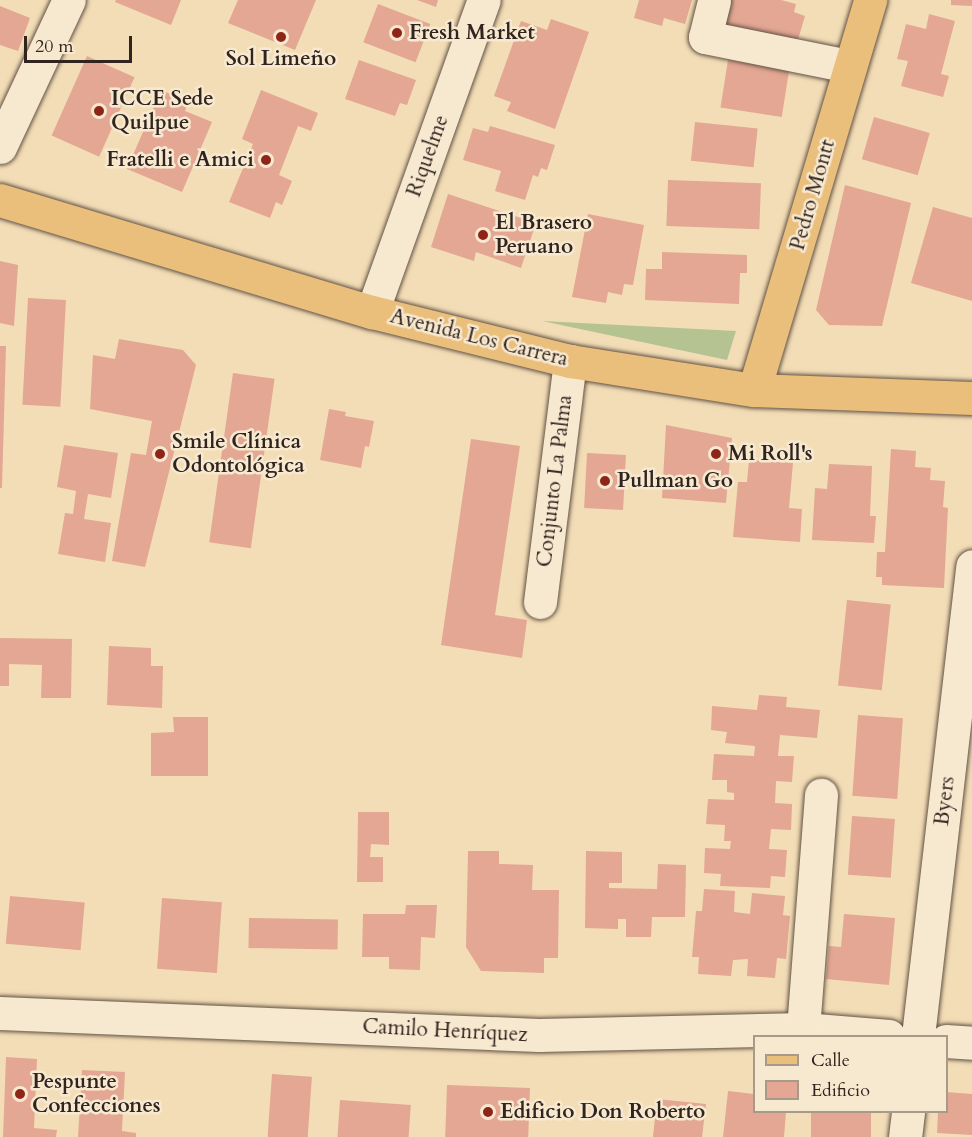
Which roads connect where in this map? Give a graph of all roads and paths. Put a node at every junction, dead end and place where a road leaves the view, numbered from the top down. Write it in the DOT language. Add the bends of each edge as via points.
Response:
graph roads {
  1 [pos="69,0"];
  2 [pos="484,0"];
  3 [pos="870,0"];
  4 [pos="714,1"];
  5 [pos="849,66"];
  6 [pos="0,147"];
  7 [pos="0,200"];
  8 [pos="372,312"];
  9 [pos="570,361"];
  10 [pos="754,390"];
  11 [pos="972,398"];
  12 [pos="972,566"];
  13 [pos="540,602"];
  14 [pos="821,795"];
  15 [pos="0,1013"];
  16 [pos="803,1029"];
  17 [pos="877,1035"];
  18 [pos="918,1035"];
  19 [pos="948,1041"];
  20 [pos="972,1043"];
  21 [pos="908,1113"];
  22 [pos="905,1137"];
  1 -- 6 [label="street"];
  2 -- 8 [label="street, Riquelme"];
  3 -- 5 [label="main road, Pedro Montt"];
  4 -- 5 [label="street" via="705,37"];
  5 -- 10 [label="main road, Pedro Montt"];
  7 -- 8 [label="main road, Avenida Los Carrera"];
  8 -- 9 [label="main road, Avenida Los Carrera"];
  9 -- 10 [label="main road, Avenida Los Carrera"];
  9 -- 13 [label="street, Conjunto La Palma"];
  10 -- 11 [label="main road, Avenida Los Carrera"];
  12 -- 18 [label="street, Byers"];
  14 -- 16 [label="street"];
  15 -- 16 [label="street, Camilo Henríquez" via="539,1035"];
  16 -- 17 [label="street, Camilo Henríquez"];
  19 -- 20 [label="street"];
  21 -- 22 [label="street"];
}
